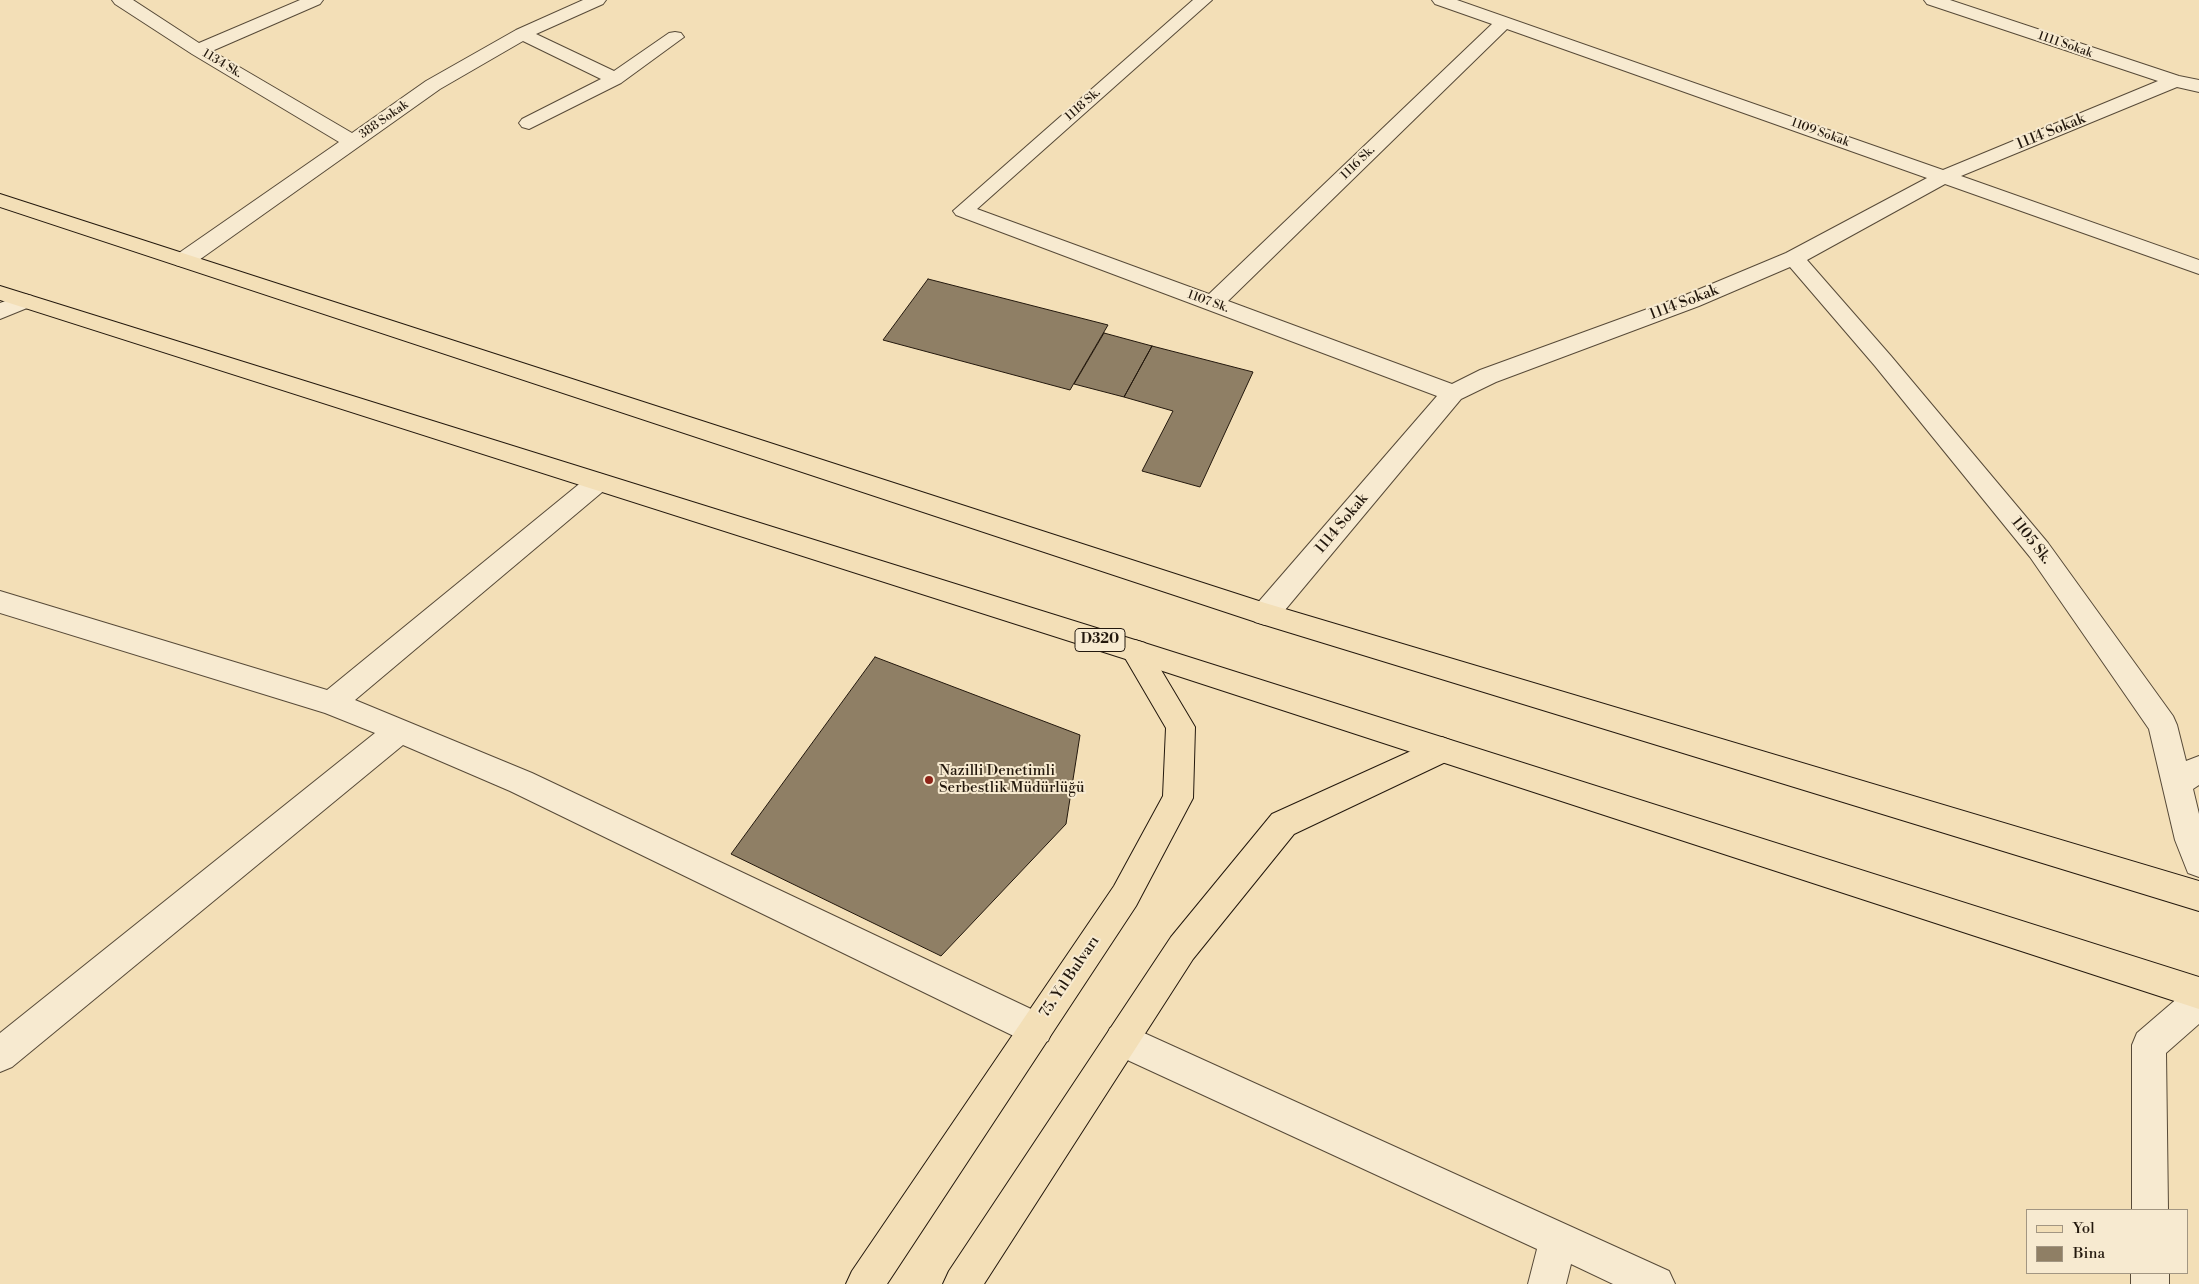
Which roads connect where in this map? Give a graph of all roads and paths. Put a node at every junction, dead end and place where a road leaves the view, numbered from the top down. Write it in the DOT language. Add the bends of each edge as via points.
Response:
graph roads {
  1 [pos="120,0"];
  2 [pos="314,0"];
  3 [pos="597,0"];
  4 [pos="1203,0"];
  5 [pos="1441,0"];
  6 [pos="1933,0"];
  7 [pos="1504,22"];
  8 [pos="522,34"];
  9 [pos="674,37"];
  10 [pos="198,50"];
  11 [pos="615,79"];
  12 [pos="2175,82"];
  13 [pos="2199,86"];
  14 [pos="529,123"];
  15 [pos="353,142"];
  16 [pos="1943,177"];
  17 [pos="0,200"];
  18 [pos="963,211"];
  19 [pos="1794,258"];
  20 [pos="184,260"];
  21 [pos="2199,267"];
  22 [pos="8,302"];
  23 [pos="1212,304"];
  24 [pos="1453,394"];
  25 [pos="598,482"];
  26 [pos="0,602"];
  27 [pos="1265,614"];
  28 [pos="1135,651"];
  29 [pos="331,703"];
  30 [pos="400,730"];
  31 [pos="1442,750"];
  32 [pos="2188,777"];
  33 [pos="2199,863"];
  34 [pos="2199,896"];
  35 [pos="2199,993"];
  36 [pos="2199,1002"];
  37 [pos="1036,1029"];
  38 [pos="1122,1040"];
  39 [pos="0,1056"];
  40 [pos="2150,1209"];
  41 [pos="1558,1239"];
  42 [pos="865,1284"];
  43 [pos="962,1284"];
  44 [pos="1547,1284"];
  45 [pos="1656,1284"];
  1 -- 10 [label="street"];
  2 -- 10 [label="street, 1134 Sk."];
  3 -- 8 [label="street, 388 Sokak"];
  4 -- 18 [label="street, 1118 Sk."];
  5 -- 7 [label="street, 1109 Sokak"];
  6 -- 12 [label="street, 1111 Sokak"];
  7 -- 16 [label="street, 1109 Sokak"];
  7 -- 23 [label="street, 1116 Sk."];
  8 -- 11 [label="street"];
  8 -- 15 [label="street, 388 Sokak" via="433,85"];
  9 -- 11 [label="street"];
  10 -- 15 [label="street, 1134 Sk."];
  11 -- 14 [label="street"];
  12 -- 13 [label="street, 1111 Sokak"];
  12 -- 16 [label="street, 1114 Sokak"];
  15 -- 20 [label="street, 388 Sokak"];
  16 -- 19 [label="street, 1114 Sokak"];
  16 -- 21 [label="street, 1109 Sokak"];
  17 -- 20 [label="main road"];
  18 -- 23 [label="street, 1107 Sk."];
  19 -- 24 [label="street, 1114 Sokak" via="1691,301 1488,376"];
  19 -- 32 [label="street, 1105 Sk." via="2039,550 2163,725"];
  20 -- 27 [label="main road"];
  22 -- 25 [label="main road, D320"];
  23 -- 24 [label="street, 1107 Sk."];
  24 -- 27 [label="street, 1114 Sokak"];
  25 -- 28 [label="main road, D320"];
  25 -- 29 [label="street"];
  26 -- 29 [label="street"];
  27 -- 34 [label="main road"];
  28 -- 31 [label="main road, D320"];
  28 -- 37 [label="main road, 75. Yıl Bulvarı" via="1181,727 1178,798 1125,896"];
  29 -- 30 [label="street"];
  30 -- 37 [label="street" via="521,782"];
  30 -- 39 [label="street"];
  31 -- 35 [label="main road, D320"];
  31 -- 38 [label="main road" via="1283,824 1182,948"];
  32 -- 33 [label="street, 1105 Sk." via="2190,840"];
  36 -- 40 [label="street" via="2149,1045"];
  37 -- 42 [label="main road, 75. Yıl Bulvarı"];
  38 -- 41 [label="street"];
  38 -- 43 [label="main road"];
  41 -- 44 [label="street"];
  41 -- 45 [label="street"];
}
